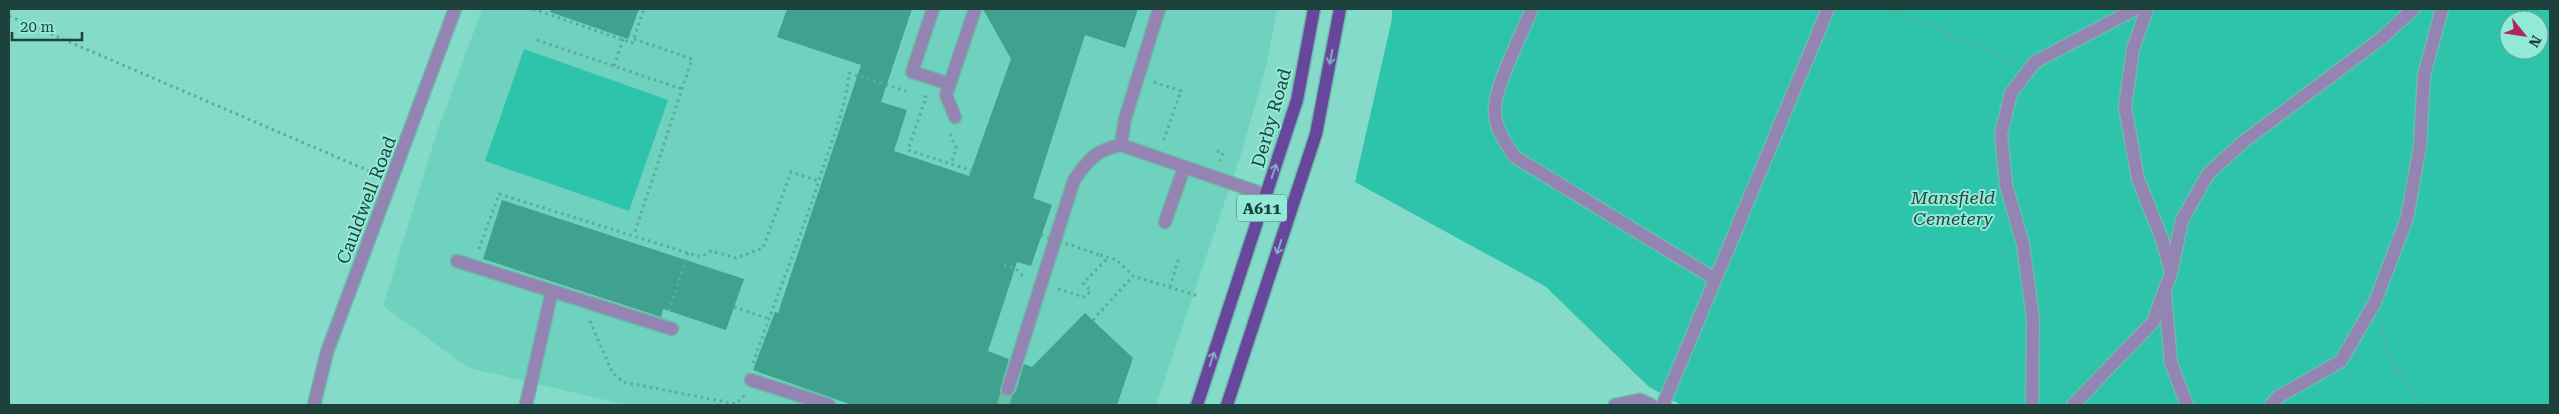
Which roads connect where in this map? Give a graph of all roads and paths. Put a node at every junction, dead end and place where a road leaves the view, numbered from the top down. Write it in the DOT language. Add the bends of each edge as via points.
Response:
graph roads {
  1 [pos="455,9"];
  2 [pos="533,9"];
  3 [pos="644,9"];
  4 [pos="933,9"];
  5 [pos="975,9"];
  6 [pos="1159,9"];
  7 [pos="1314,9"];
  8 [pos="1340,9"];
  9 [pos="1532,9"];
  10 [pos="1828,9"];
  11 [pos="1889,9"];
  12 [pos="2135,9"];
  13 [pos="2147,9"];
  14 [pos="2413,9"];
  15 [pos="2442,9"];
  16 [pos="9,16"];
  17 [pos="634,39"];
  18 [pos="537,40"];
  19 [pos="622,40"];
  20 [pos="614,66"];
  21 [pos="2031,68"];
  22 [pos="1147,80"];
  23 [pos="950,84"];
  24 [pos="682,89"];
  25 [pos="912,92"];
  26 [pos="919,95"];
  27 [pos="955,117"];
  28 [pos="1121,145"];
  29 [pos="955,151"];
  30 [pos="1217,151"];
  31 [pos="1158,158"];
  32 [pos="951,164"];
  33 [pos="1218,166"];
  34 [pos="1184,168"];
  35 [pos="976,172"];
  36 [pos="393,181"];
  37 [pos="819,181"];
  38 [pos="1266,195"];
  39 [pos="1165,222"];
  40 [pos="634,235"];
  41 [pos="1041,235"];
  42 [pos="688,253"];
  43 [pos="1179,257"];
  44 [pos="1108,258"];
  45 [pos="457,261"];
  46 [pos="1004,265"];
  47 [pos="473,266"];
  48 [pos="2171,273"];
  49 [pos="1133,276"];
  50 [pos="1026,279"];
  51 [pos="1715,279"];
  52 [pos="1170,287"];
  53 [pos="552,290"];
  54 [pos="1061,290"];
  55 [pos="2165,290"];
  56 [pos="1198,296"];
  57 [pos="580,300"];
  58 [pos="2375,302"];
  59 [pos="734,307"];
  60 [pos="769,319"];
  61 [pos="1092,320"];
  62 [pos="668,327"];
  63 [pos="751,380"];
  64 [pos="1008,389"];
  65 [pos="314,405"];
  66 [pos="526,405"];
  67 [pos="829,405"];
  68 [pos="1197,405"];
  69 [pos="1227,405"];
  70 [pos="1615,405"];
  71 [pos="1651,405"];
  72 [pos="1663,405"];
  73 [pos="2032,405"];
  74 [pos="2073,405"];
  75 [pos="2187,405"];
  76 [pos="2271,405"];
  77 [pos="2421,405"];
  1 -- 36 [label="street, Cauldwell Road"];
  2 -- 19 [label="path"];
  3 -- 17 [label="path"];
  4 -- 23 [label="street" via="912,72"];
  5 -- 23 [label="street"];
  6 -- 28 [label="street" via="1125,119"];
  38 -- 7 [label="main road, Derby Road / A611, one-way" via="1297,100"];
  8 -- 69 [label="main road, A611, one-way" via="1316,134"];
  9 -- 51 [label="street" via="1496,96 1494,114 1506,144 1515,156"];
  10 -- 51 [label="street"];
  11 -- 21 [label="path"];
  12 -- 21 [label="street" via="2036,62"];
  13 -- 48 [label="street" via="2133,49 2125,107 2138,179 2162,239"];
  14 -- 48 [label="street" via="2382,38 2243,142 2208,174 2182,220"];
  15 -- 58 [label="street" via="2424,75 2420,146 2407,218"];
  16 -- 36 [label="path"];
  17 -- 19 [label="path" via="632,43"];
  17 -- 24 [label="path" via="692,59"];
  18 -- 20 [label="path"];
  19 -- 20 [label="path"];
  20 -- 24 [label="path"];
  21 -- 73 [label="street" via="2011,92 2001,134 2006,185 2023,244 2033,320"];
  22 -- 31 [label="path" via="1181,91"];
  23 -- 27 [label="street" via="946,96"];
  24 -- 40 [label="path"];
  25 -- 37 [label="path" via="849,73 847,96"];
  26 -- 32 [label="path" via="926,97 908,150"];
  28 -- 31 [label="street"];
  28 -- 64 [label="street" via="1104,148 1087,162 1074,180"];
  29 -- 32 [label="path"];
  30 -- 33 [label="path" via="1223,154"];
  31 -- 34 [label="street"];
  32 -- 35 [label="path"];
  34 -- 38 [label="street"];
  34 -- 39 [label="street"];
  36 -- 65 [label="street, Cauldwell Road" via="327,352"];
  37 -- 42 [label="path" via="791,172 763,248 736,258 711,251 702,257"];
  37 -- 60 [label="path"];
  68 -- 38 [label="main road, Derby Road / A611, one-way"];
  40 -- 42 [label="path"];
  40 -- 47 [label="path" via="499,194"];
  41 -- 44 [label="path, bridge"];
  42 -- 62 [label="path"];
  43 -- 52 [label="path"];
  44 -- 49 [label="path" via="1117,260"];
  44 -- 54 [label="path" via="1083,283 1091,291 1084,297"];
  45 -- 47 [label="street"];
  46 -- 50 [label="path" via="1016,269"];
  47 -- 53 [label="street"];
  48 -- 55 [label="street"];
  49 -- 52 [label="path"];
  49 -- 61 [label="path"];
  51 -- 72 [label="street"];
  52 -- 56 [label="path"];
  53 -- 57 [label="street"];
  53 -- 66 [label="street"];
  55 -- 74 [label="street" via="2153,322"];
  55 -- 75 [label="street" via="2171,362"];
  57 -- 62 [label="street"];
  57 -- 63 [label="path" via="612,372 623,382 736,404 744,397"];
  58 -- 76 [label="street" via="2341,360 2278,397"];
  58 -- 77 [label="path" via="2389,357"];
  59 -- 60 [label="path"];
  60 -- 63 [label="path" via="750,370"];
  63 -- 67 [label="street"];
  70 -- 71 [label="street" via="1640,400"];
}
